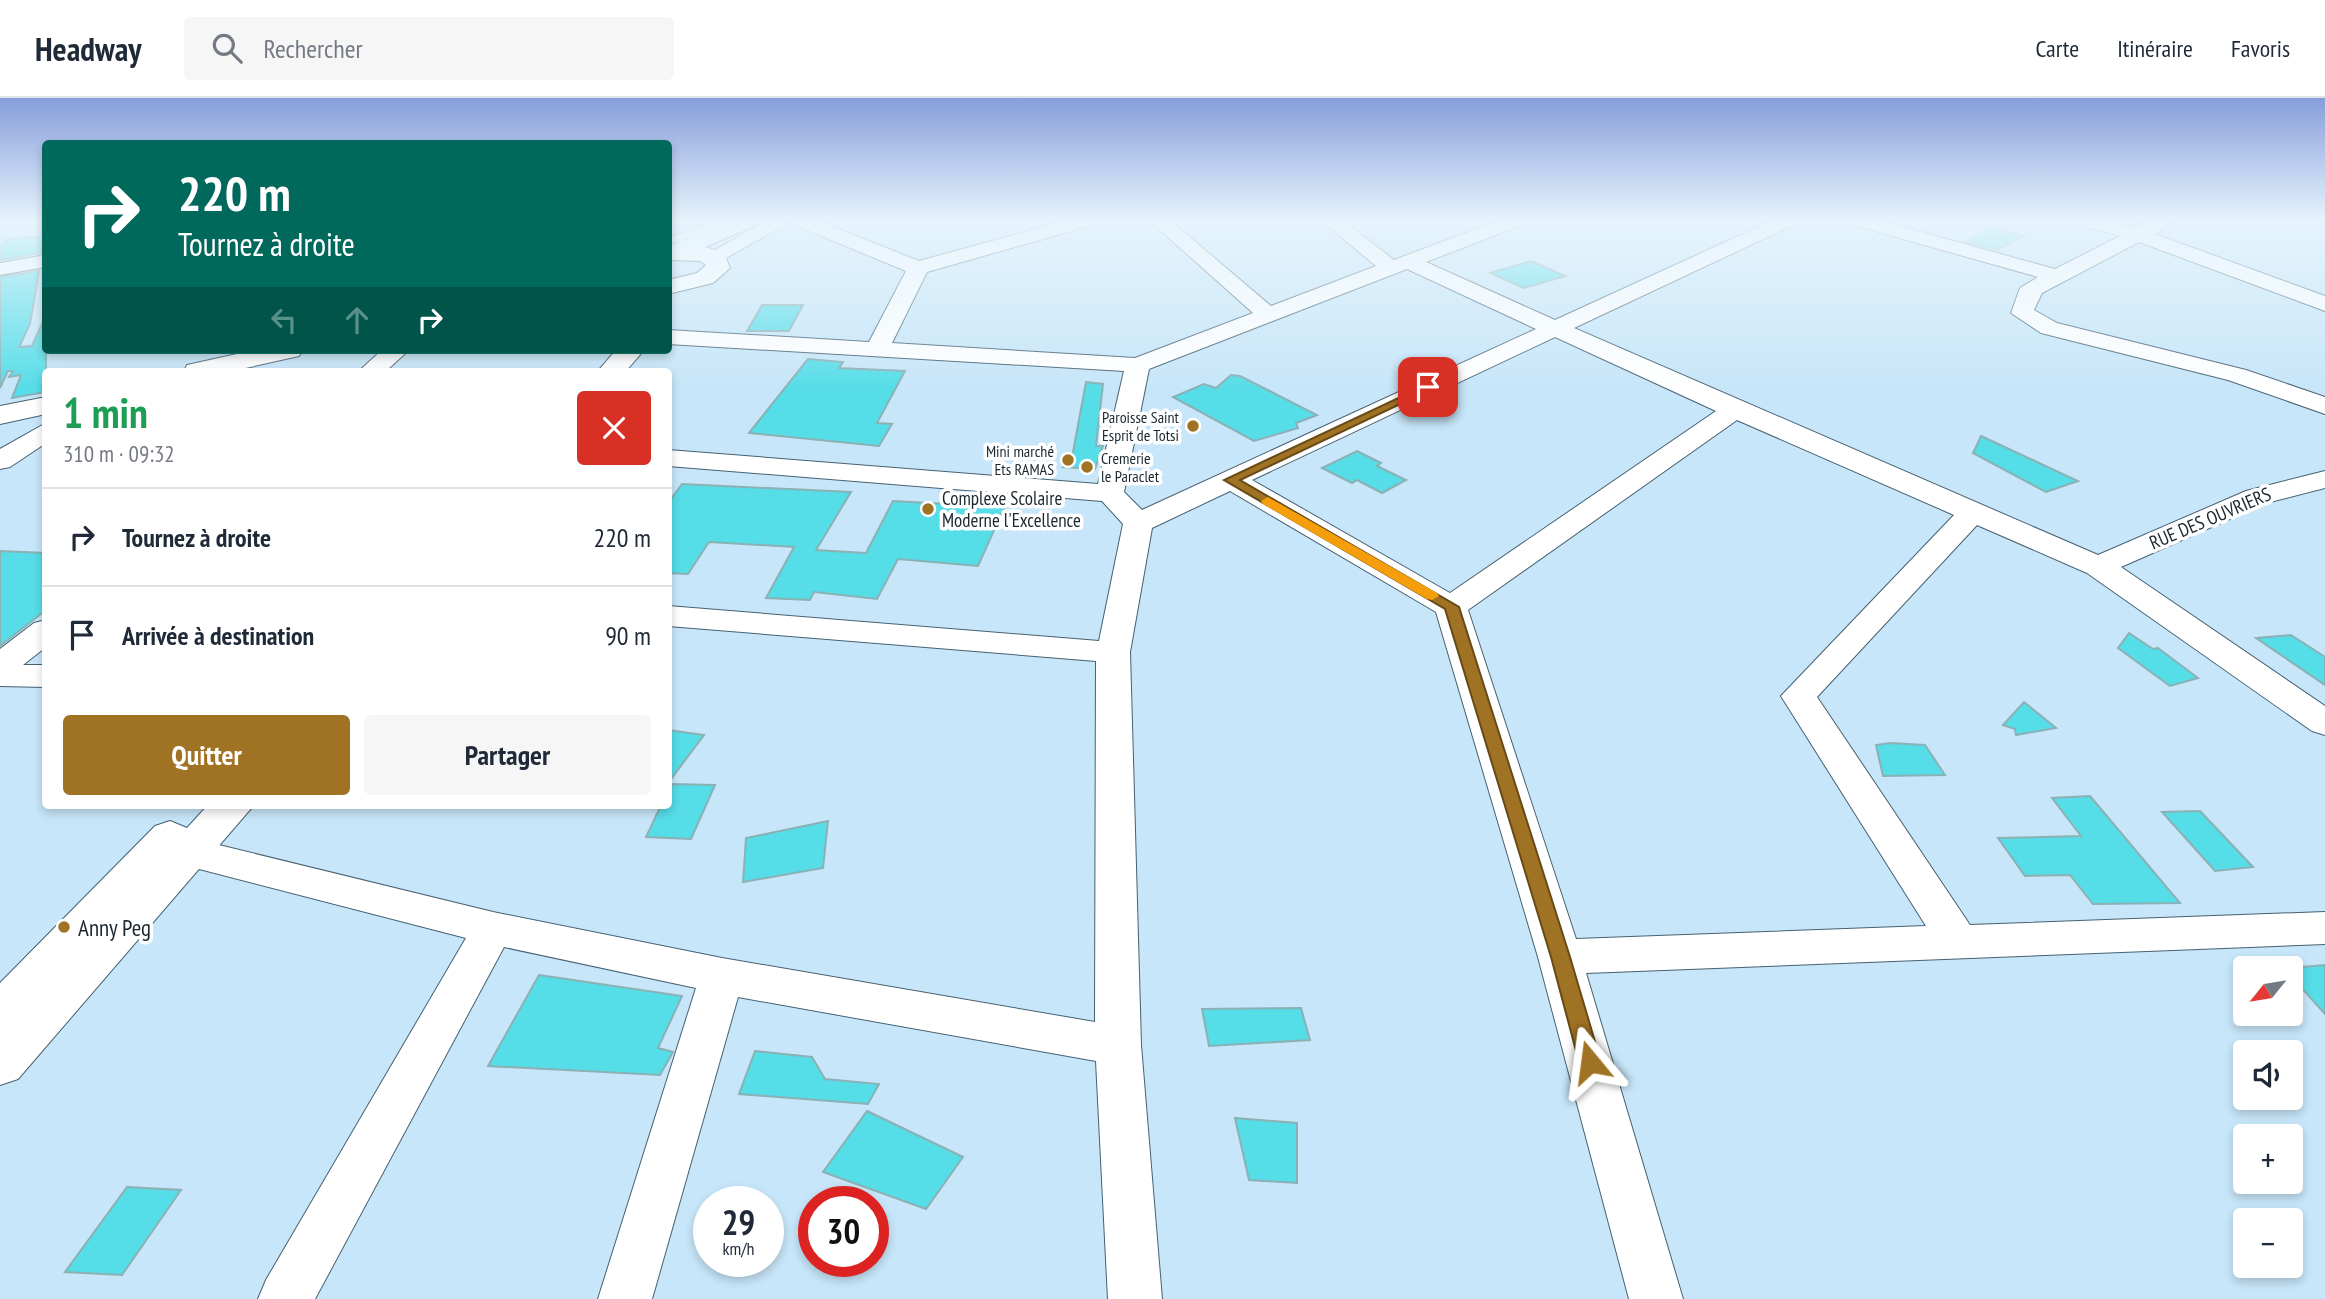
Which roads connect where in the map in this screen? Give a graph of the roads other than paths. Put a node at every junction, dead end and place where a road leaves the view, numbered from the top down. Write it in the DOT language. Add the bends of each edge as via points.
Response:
graph roads {
  1 [pos="695,278"];
  2 [pos="913,278"];
  3 [pos="1225,278"];
  4 [pos="1362,278"];
  5 [pos="1431,278"];
  6 [pos="1662,278"];
  7 [pos="2050,278"];
  8 [pos="2256,278"];
  9 [pos="2300,278"];
  10 [pos="2325,282"];
  11 [pos="672,294"];
  12 [pos="2325,304"];
  13 [pos="1268,315"];
  14 [pos="1552,329"];
  15 [pos="672,337"];
  16 [pos="877,349"];
  17 [pos="272,354"];
  18 [pos="392,354"];
  19 [pos="627,354"];
  20 [pos="1138,365"];
  21 [pos="210,368"];
  22 [pos="375,368"];
  23 [pos="614,368"];
  24 [pos="42,406"];
  25 [pos="2325,406"];
  26 [pos="1735,410"];
  27 [pos="0,415"];
  28 [pos="42,433"];
  29 [pos="672,458"];
  30 [pos="0,461"];
  31 [pos="2325,479"];
  32 [pos="1231,480"];
  33 [pos="1110,493"];
  34 [pos="1973,512"];
  35 [pos="1138,523"];
  36 [pos="2098,566"];
  37 [pos="1451,607"];
  38 [pos="672,616"];
  39 [pos="42,633"];
  40 [pos="1113,652"];
  41 [pos="0,666"];
  42 [pos="0,675"];
  43 [pos="42,677"];
  44 [pos="2325,723"];
  45 [pos="196,809"];
  46 [pos="229,809"];
  47 [pos="190,853"];
  48 [pos="493,928"];
  49 [pos="2325,929"];
  50 [pos="1958,941"];
  51 [pos="1560,957"];
  52 [pos="722,976"];
  53 [pos="0,1016"];
  54 [pos="1118,1045"];
  55 [pos="0,1063"];
  56 [pos="285,1299"];
  57 [pos="625,1299"];
  58 [pos="1135,1299"];
  59 [pos="1656,1299"];
  1 -- 11 [label="main road"];
  2 -- 16 [label="street"];
  3 -- 13 [label="street"];
  4 -- 13 [label="street"];
  5 -- 14 [label="street"];
  6 -- 14 [label="street"];
  7 -- 25 [label="street" via="2028,293 2022,313 2036,323 2237,374"];
  8 -- 12 [label="street"];
  9 -- 10 [label="street"];
  13 -- 20 [label="street"];
  14 -- 26 [label="street"];
  14 -- 32 [label="street"];
  15 -- 16 [label="street"];
  16 -- 20 [label="street"];
  17 -- 21 [label="main road"];
  18 -- 22 [label="street"];
  19 -- 23 [label="main road"];
  20 -- 33 [label="street"];
  24 -- 27 [label="main road"];
  26 -- 34 [label="street"];
  26 -- 37 [label="street"];
  28 -- 30 [label="street"];
  29 -- 33 [label="street"];
  31 -- 36 [label="street, RUE DES OUVRIERS" via="2256,498"];
  32 -- 35 [label="street"];
  32 -- 37 [label="street"];
  33 -- 35 [label="street"];
  34 -- 36 [label="street"];
  34 -- 50 [label="street" via="1798,696"];
  35 -- 40 [label="street"];
  36 -- 44 [label="street"];
  37 -- 51 [label="street"];
  38 -- 40 [label="street"];
  39 -- 41 [label="street"];
  40 -- 54 [label="street"];
  42 -- 43 [label="street"];
  45 -- 53 [label="main road"];
  46 -- 47 [label="main road"];
  47 -- 48 [label="street"];
  47 -- 55 [label="main road"];
  48 -- 52 [label="street"];
  48 -- 56 [label="street"];
  49 -- 50 [label="street"];
  50 -- 51 [label="street"];
  51 -- 59 [label="street"];
  52 -- 54 [label="street"];
  52 -- 57 [label="street"];
  54 -- 58 [label="street"];
}
